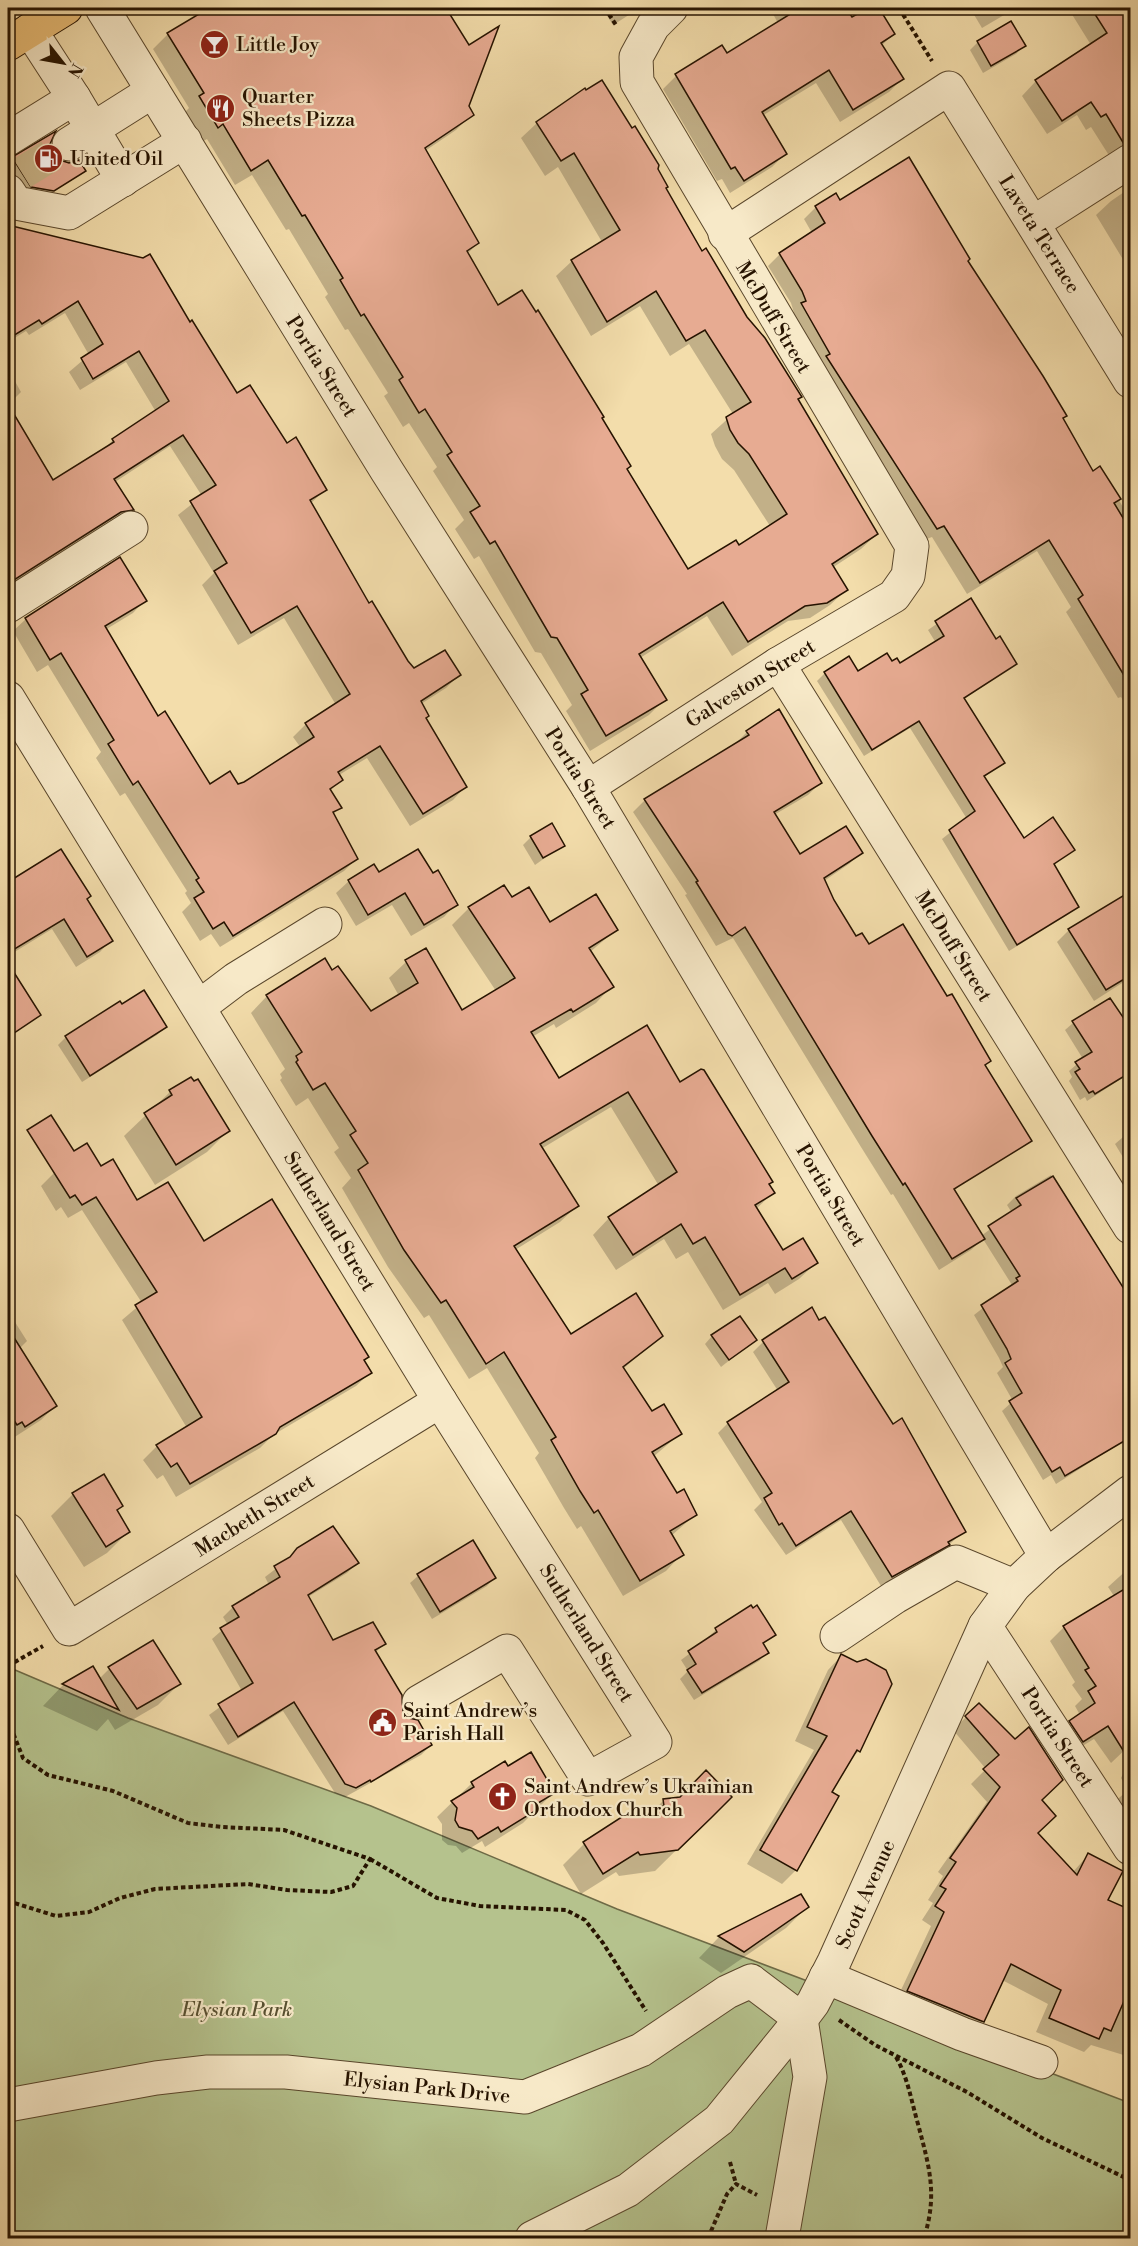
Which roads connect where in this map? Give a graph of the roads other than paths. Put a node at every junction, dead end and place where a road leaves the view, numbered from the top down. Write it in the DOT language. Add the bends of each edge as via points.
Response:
graph roads {
  1 [pos="66,8"];
  2 [pos="102,8"];
  3 [pos="671,8"];
  4 [pos="19,37"];
  5 [pos="153,92"];
  6 [pos="75,99"];
  7 [pos="81,136"];
  8 [pos="8,139"];
  9 [pos="185,141"];
  10 [pos="1131,161"];
  11 [pos="123,180"];
  12 [pos="12,182"];
  13 [pos="1033,223"];
  14 [pos="725,234"];
  15 [pos="1131,381"];
  16 [pos="131,528"];
  17 [pos="908,576"];
  18 [pos="8,606"];
  19 [pos="778,664"];
  20 [pos="8,698"];
  21 [pos="588,787"];
  22 [pos="325,924"];
  23 [pos="199,1007"];
  24 [pos="1131,1227"];
  25 [pos="440,1401"];
  26 [pos="1131,1492"];
  27 [pos="8,1530"];
  28 [pos="1046,1556"];
  29 [pos="1014,1586"];
  30 [pos="985,1626"];
  31 [pos="837,1636"];
  32 [pos="419,1702"];
  33 [pos="1131,1848"];
  34 [pos="813,2000"];
  35 [pos="1041,2062"];
  36 [pos="8,2105"];
  37 [pos="532,2238"];
  38 [pos="782,2238"];
  1 -- 4 [label="main road"];
  2 -- 5 [label="street, Portia Street"];
  3 -- 14 [label="street, McDuff Street" via="653,26 636,57 638,82"];
  4 -- 6 [label="street"];
  5 -- 7 [label="street"];
  5 -- 9 [label="street, Portia Street"];
  6 -- 7 [label="street"];
  6 -- 8 [label="street"];
  7 -- 11 [label="street"];
  9 -- 11 [label="street"];
  9 -- 21 [label="street, Portia Street" via="376,453"];
  10 -- 13 [label="street"];
  11 -- 12 [label="street" via="69,213 16,203"];
  13 -- 14 [label="street, Laveta Terrace" via="949,88"];
  13 -- 15 [label="street, Laveta Terrace"];
  14 -- 17 [label="street, McDuff Street" via="912,546"];
  16 -- 18 [label="street"];
  17 -- 19 [label="street, Galveston Street" via="894,596"];
  19 -- 21 [label="street, Galveston Street"];
  19 -- 24 [label="street, McDuff Street"];
  20 -- 23 [label="street, Sutherland Street"];
  21 -- 28 [label="street, Portia Street"];
  22 -- 23 [label="street" via="236,979"];
  23 -- 25 [label="street, Sutherland Street"];
  25 -- 27 [label="street, Macbeth Street" via="69,1629"];
  25 -- 32 [label="street, Sutherland Street" via="655,1742 588,1779 507,1651"];
  26 -- 28 [label="street, Scott Avenue"];
  28 -- 29 [label="street, Scott Avenue"];
  29 -- 30 [label="street, Scott Avenue"];
  29 -- 31 [label="street" via="956,1562"];
  30 -- 33 [label="street, Portia Street"];
  30 -- 34 [label="street, Scott Avenue"];
  34 -- 35 [label="street" via="962,2034"];
  34 -- 36 [label="street, Elysian Park Drive" via="751,1981 727,1992 641,2050 525,2097 286,2072 208,2072"];
  34 -- 37 [label="street, Scott Avenue" via="718,2120 628,2190"];
  34 -- 38 [label="street" via="810,2077"];
}
